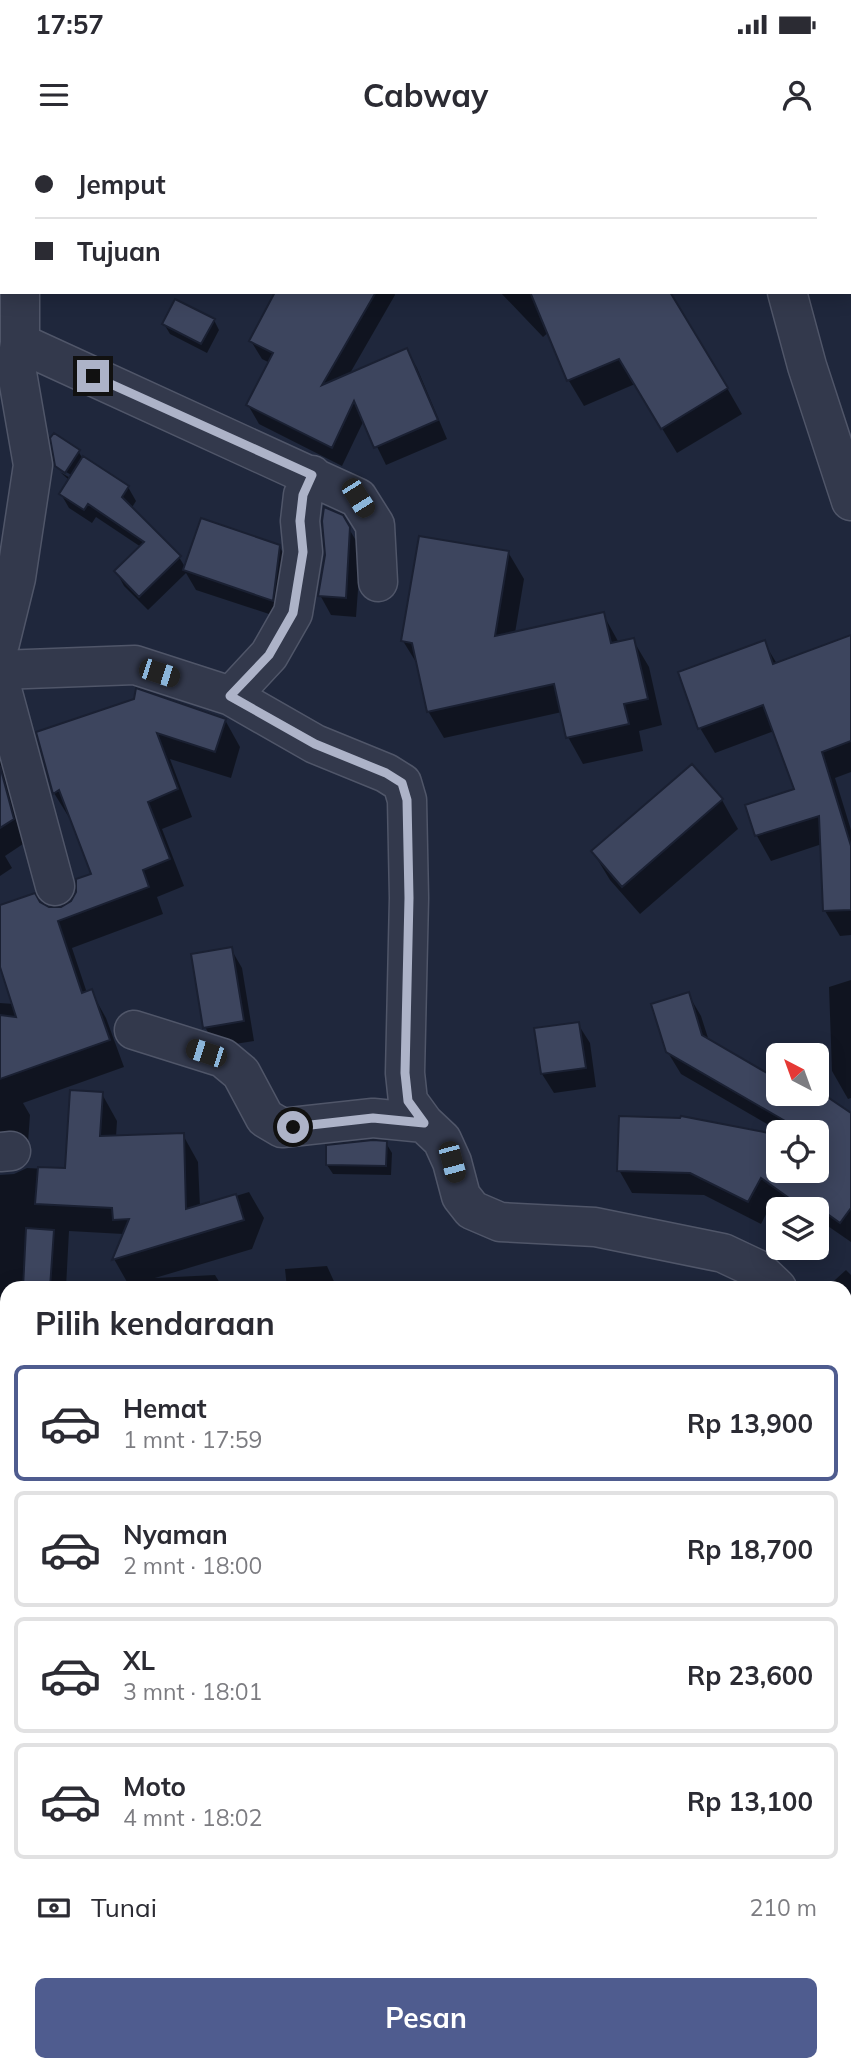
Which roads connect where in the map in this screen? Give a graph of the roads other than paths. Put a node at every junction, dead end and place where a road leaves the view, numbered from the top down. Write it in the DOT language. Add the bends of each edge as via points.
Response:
graph roads {
  1 [pos="20,294"];
  2 [pos="788,294"];
  3 [pos="20,343"];
  4 [pos="312,475"];
  5 [pos="851,501"];
  6 [pos="378,582"];
  7 [pos="0,643"];
  8 [pos="0,670"];
  9 [pos="0,682"];
  10 [pos="230,696"];
  11 [pos="55,886"];
  12 [pos="134,1030"];
  13 [pos="424,1123"];
  14 [pos="770,1281"];
  1 -- 3 [label="street"];
  2 -- 5 [label="street"];
  3 -- 4 [label="street"];
  3 -- 7 [label="street" via="16,367 33,465 16,578"];
  4 -- 6 [label="street" via="358,498 375,525"];
  4 -- 10 [label="street" via="303,495 303,552 293,613 269,655"];
  8 -- 10 [label="street" via="135,665"];
  9 -- 11 [label="street"];
  10 -- 13 [label="street" via="315,744 402,783 407,800 409,898 405,1073 408,1101"];
  12 -- 13 [label="street" via="223,1058 241,1073 265,1118 282,1128 373,1118"];
  13 -- 14 [label="street" via="442,1140 461,1196 471,1210 500,1222 595,1227 723,1253 757,1269"];
}
